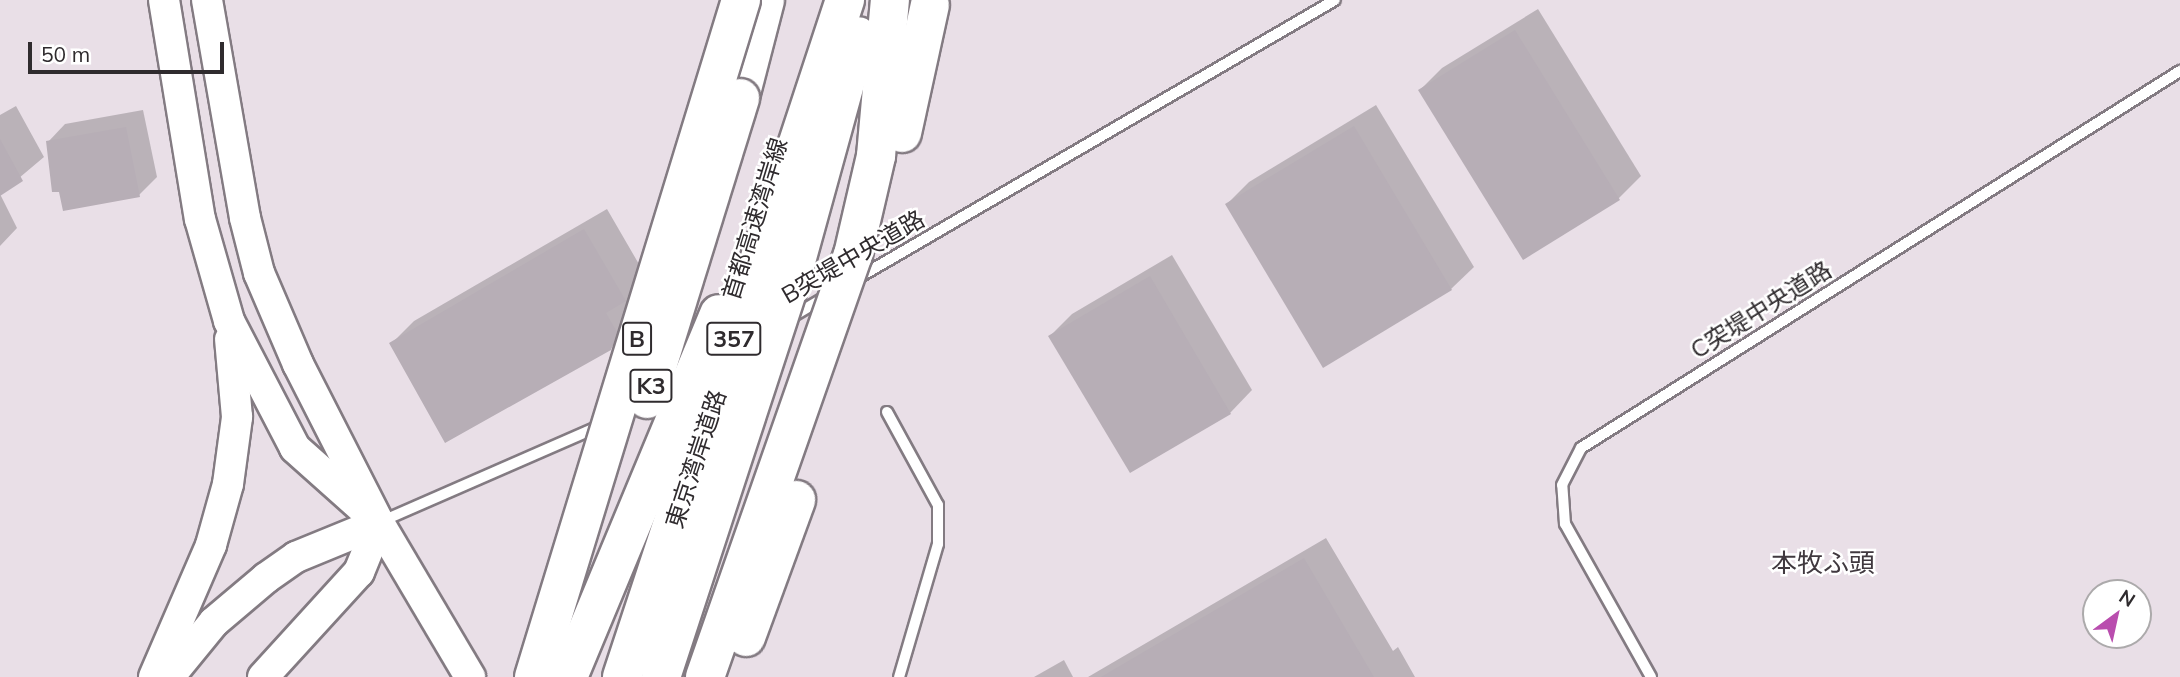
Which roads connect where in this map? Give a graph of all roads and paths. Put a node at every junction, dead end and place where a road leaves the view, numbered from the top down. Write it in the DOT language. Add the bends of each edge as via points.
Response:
graph roads {
  1 [pos="164,0"];
  2 [pos="207,0"];
  3 [pos="723,0"];
  4 [pos="741,0"];
  5 [pos="765,0"];
  6 [pos="821,0"];
  7 [pos="845,0"];
  8 [pos="866,0"];
  9 [pos="889,0"];
  10 [pos="931,0"];
  11 [pos="1335,0"];
  12 [pos="829,49"];
  13 [pos="2180,71"];
  14 [pos="229,321"];
  15 [pos="639,335"];
  16 [pos="758,337"];
  17 [pos="746,344"];
  18 [pos="674,385"];
  19 [pos="663,392"];
  20 [pos="641,404"];
  21 [pos="629,410"];
  22 [pos="887,412"];
  23 [pos="379,523"];
  24 [pos="154,677"];
  25 [pos="169,677"];
  26 [pos="263,677"];
  27 [pos="470,677"];
  28 [pos="534,677"];
  29 [pos="556,677"];
  30 [pos="568,677"];
  31 [pos="608,677"];
  32 [pos="622,677"];
  33 [pos="645,677"];
  34 [pos="661,677"];
  35 [pos="706,677"];
  36 [pos="732,677"];
  37 [pos="899,677"];
  38 [pos="1651,677"];
  1 -- 14 [label="street" via="200,219"];
  2 -- 23 [label="street" via="259,273 298,364"];
  3 -- 15 [label="highway, bridge" via="641,272"];
  4 -- 15 [label="highway, B, bridge"];
  5 -- 29 [label="highway, K3, bridge" via="706,216"];
  6 -- 31 [label="highway, 首都高速湾岸線" via="702,394"];
  7 -- 12 [label="highway, 東京湾岸道路 / 357, bridge"];
  8 -- 33 [label="highway, 東京湾岸道路 / 357" via="706,502"];
  8 -- 34 [label="highway, 首都高速湾岸線, bridge" via="790,283"];
  9 -- 35 [label="highway, bridge" via="876,156 853,256"];
  10 -- 36 [label="highway, bridge" via="877,233 824,421"];
  11 -- 16 [label="lane, B突堤中央道路"];
  12 -- 30 [label="highway, bridge"];
  12 -- 32 [label="highway, 東京湾岸道路 / 357, bridge"];
  13 -- 38 [label="lane, C突堤中央道路" via="1581,448 1562,485 1564,524"];
  14 -- 23 [label="street" via="295,447"];
  14 -- 24 [label="street" via="237,417 228,484 211,545"];
  15 -- 28 [label="highway, B, bridge"];
  17 -- 18 [label="lane"];
  19 -- 20 [label="lane"];
  21 -- 23 [label="lane"];
  22 -- 37 [label="lane" via="938,505 938,544"];
  23 -- 25 [label="street" via="296,557 266,578 214,622"];
  23 -- 26 [label="street" via="359,572"];
  23 -- 27 [label="street"];
}
